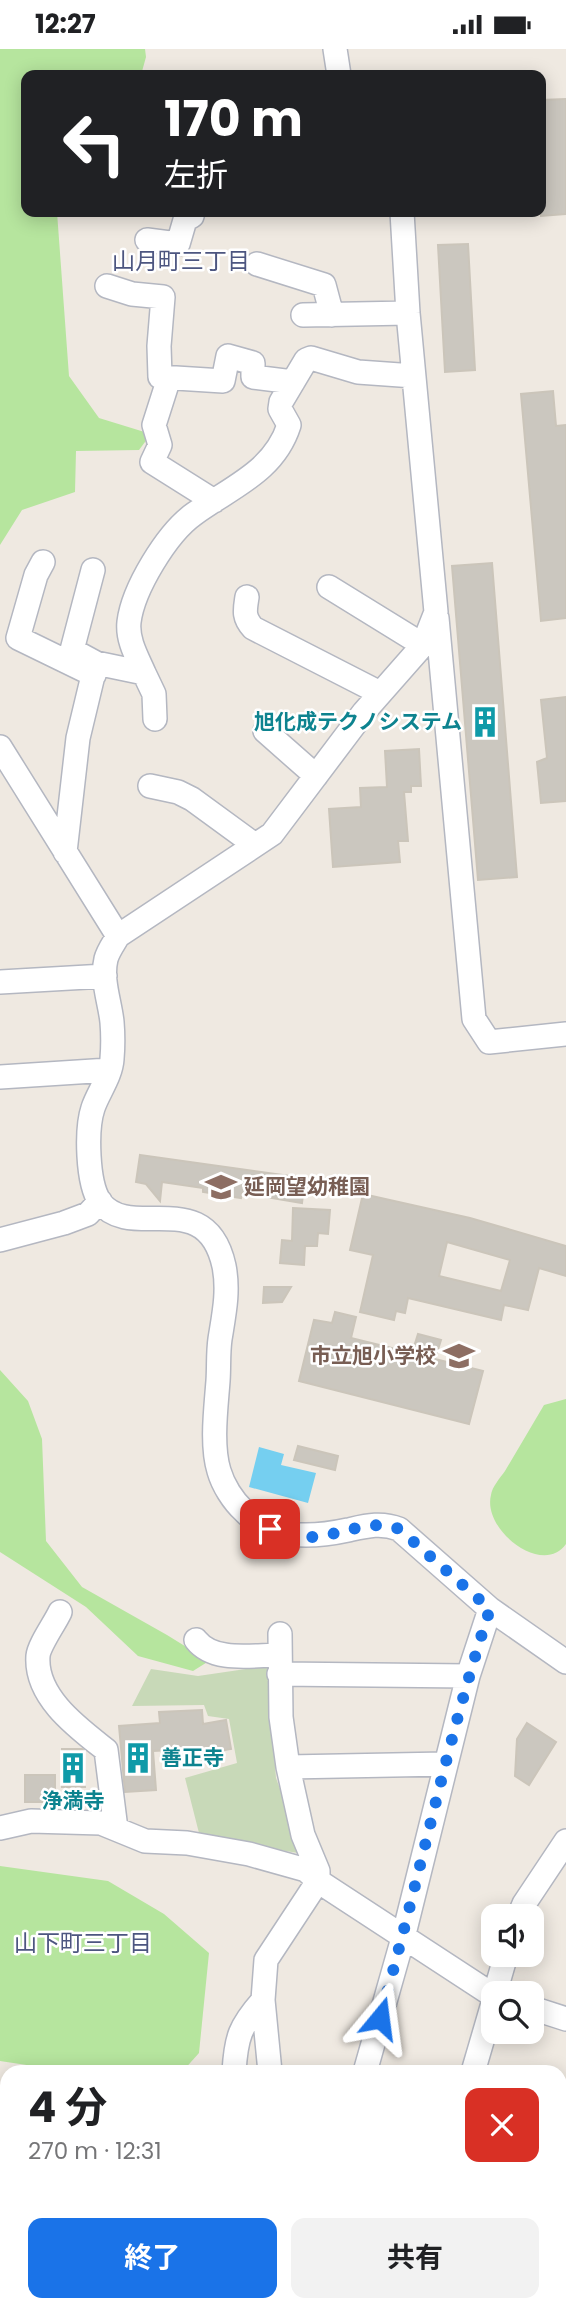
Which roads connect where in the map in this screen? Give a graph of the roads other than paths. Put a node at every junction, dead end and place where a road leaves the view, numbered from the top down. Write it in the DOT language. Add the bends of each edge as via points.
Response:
graph roads {
  1 [pos="335,49"];
  2 [pos="338,70"];
  3 [pos="190,217"];
  4 [pos="402,217"];
  5 [pos="147,240"];
  6 [pos="257,264"];
  7 [pos="107,285"];
  8 [pos="408,313"];
  9 [pos="303,315"];
  10 [pos="332,315"];
  11 [pos="414,376"];
  12 [pos="169,378"];
  13 [pos="293,382"];
  14 [pos="214,501"];
  15 [pos="43,562"];
  16 [pos="93,570"];
  17 [pos="329,587"];
  18 [pos="247,597"];
  19 [pos="436,611"];
  20 [pos="424,645"];
  21 [pos="95,669"];
  22 [pos="144,673"];
  23 [pos="380,693"];
  24 [pos="155,719"];
  25 [pos="265,731"];
  26 [pos="0,747"];
  27 [pos="316,776"];
  28 [pos="150,786"];
  29 [pos="255,845"];
  30 [pos="65,852"];
  31 [pos="118,936"];
  32 [pos="105,976"];
  33 [pos="0,982"];
  34 [pos="566,1034"];
  35 [pos="109,1070"];
  36 [pos="0,1077"];
  37 [pos="100,1201"];
  38 [pos="1,1234"];
  39 [pos="490,1609"];
  40 [pos="60,1612"];
  41 [pos="61,1636"];
  42 [pos="196,1640"];
  43 [pos="40,1650"];
  44 [pos="280,1654"];
  45 [pos="566,1663"];
  46 [pos="468,1676"];
  47 [pos="445,1764"];
  48 [pos="288,1767"];
  49 [pos="0,1828"];
  50 [pos="116,1829"];
  51 [pos="566,1841"];
  52 [pos="318,1881"];
  53 [pos="524,1904"];
  54 [pos="403,1938"];
  55 [pos="481,1988"];
  56 [pos="263,2000"];
  57 [pos="544,2012"];
  58 [pos="566,2019"];
  59 [pos="481,2043"];
  60 [pos="235,2065"];
  61 [pos="269,2065"];
  62 [pos="367,2065"];
  63 [pos="475,2065"];
  1 -- 2 [label="street"];
  3 -- 5 [label="street" via="185,220 178,244"];
  4 -- 8 [label="street"];
  6 -- 10 [label="street" via="324,285"];
  7 -- 12 [label="street" via="132,294 163,297 159,373"];
  8 -- 10 [label="street"];
  8 -- 11 [label="street"];
  9 -- 10 [label="street"];
  11 -- 13 [label="street" via="358,372 311,358"];
  11 -- 19 [label="street"];
  12 -- 13 [label="street" via="223,381 228,356 253,363 253,377"];
  12 -- 14 [label="street" via="154,425 160,445 152,462"];
  13 -- 14 [label="street" via="281,403 289,425 280,448 267,463"];
  14 -- 22 [label="street" via="192,515 155,557 134,602 131,643"];
  15 -- 21 [label="street" via="18,638"];
  16 -- 21 [label="street" via="72,650"];
  17 -- 20 [label="street"];
  18 -- 23 [label="street" via="244,612 253,628"];
  19 -- 20 [label="street"];
  19 -- 34 [label="street" via="474,1019 489,1042"];
  20 -- 23 [label="street"];
  21 -- 22 [label="street"];
  21 -- 30 [label="street" via="79,738"];
  22 -- 24 [label="street" via="154,694"];
  23 -- 27 [label="street"];
  25 -- 27 [label="street"];
  26 -- 30 [label="street"];
  27 -- 29 [label="street" via="272,834"];
  28 -- 29 [label="street" via="192,799"];
  29 -- 31 [label="street"];
  30 -- 31 [label="street"];
  31 -- 32 [label="street" via="106,958"];
  32 -- 33 [label="street"];
  32 -- 35 [label="street" via="113,1025"];
  35 -- 36 [label="street"];
  35 -- 37 [label="street" via="92,1111 89,1143"];
  37 -- 38 [label="street" via="88,1214 64,1223"];
  37 -- 39 [label="street" via="113,1213 134,1218 197,1223 215,1240 227,1291 215,1430 218,1470 244,1512 270,1529 297,1536 373,1525 399,1529"];
  39 -- 45 [label="street"];
  39 -- 46 [label="street"];
  40 -- 43 [label="street"];
  41 -- 43 [label="street"];
  42 -- 44 [label="street" via="218,1655"];
  43 -- 50 [label="street" via="41,1679 48,1694 77,1727 106,1750"];
  44 -- 46 [label="street"];
  44 -- 48 [label="street"];
  46 -- 47 [label="street"];
  47 -- 48 [label="street"];
  47 -- 54 [label="street"];
  48 -- 52 [label="street"];
  49 -- 50 [label="street" via="31,1821 101,1823"];
  50 -- 52 [label="street" via="145,1840 249,1854 306,1870"];
  51 -- 53 [label="street"];
  52 -- 54 [label="street"];
  52 -- 56 [label="street" via="266,1960"];
  54 -- 55 [label="street"];
  54 -- 62 [label="street"];
  56 -- 60 [label="street" via="245,2022"];
  56 -- 61 [label="street"];
  57 -- 58 [label="street"];
  59 -- 63 [label="street"];
}
